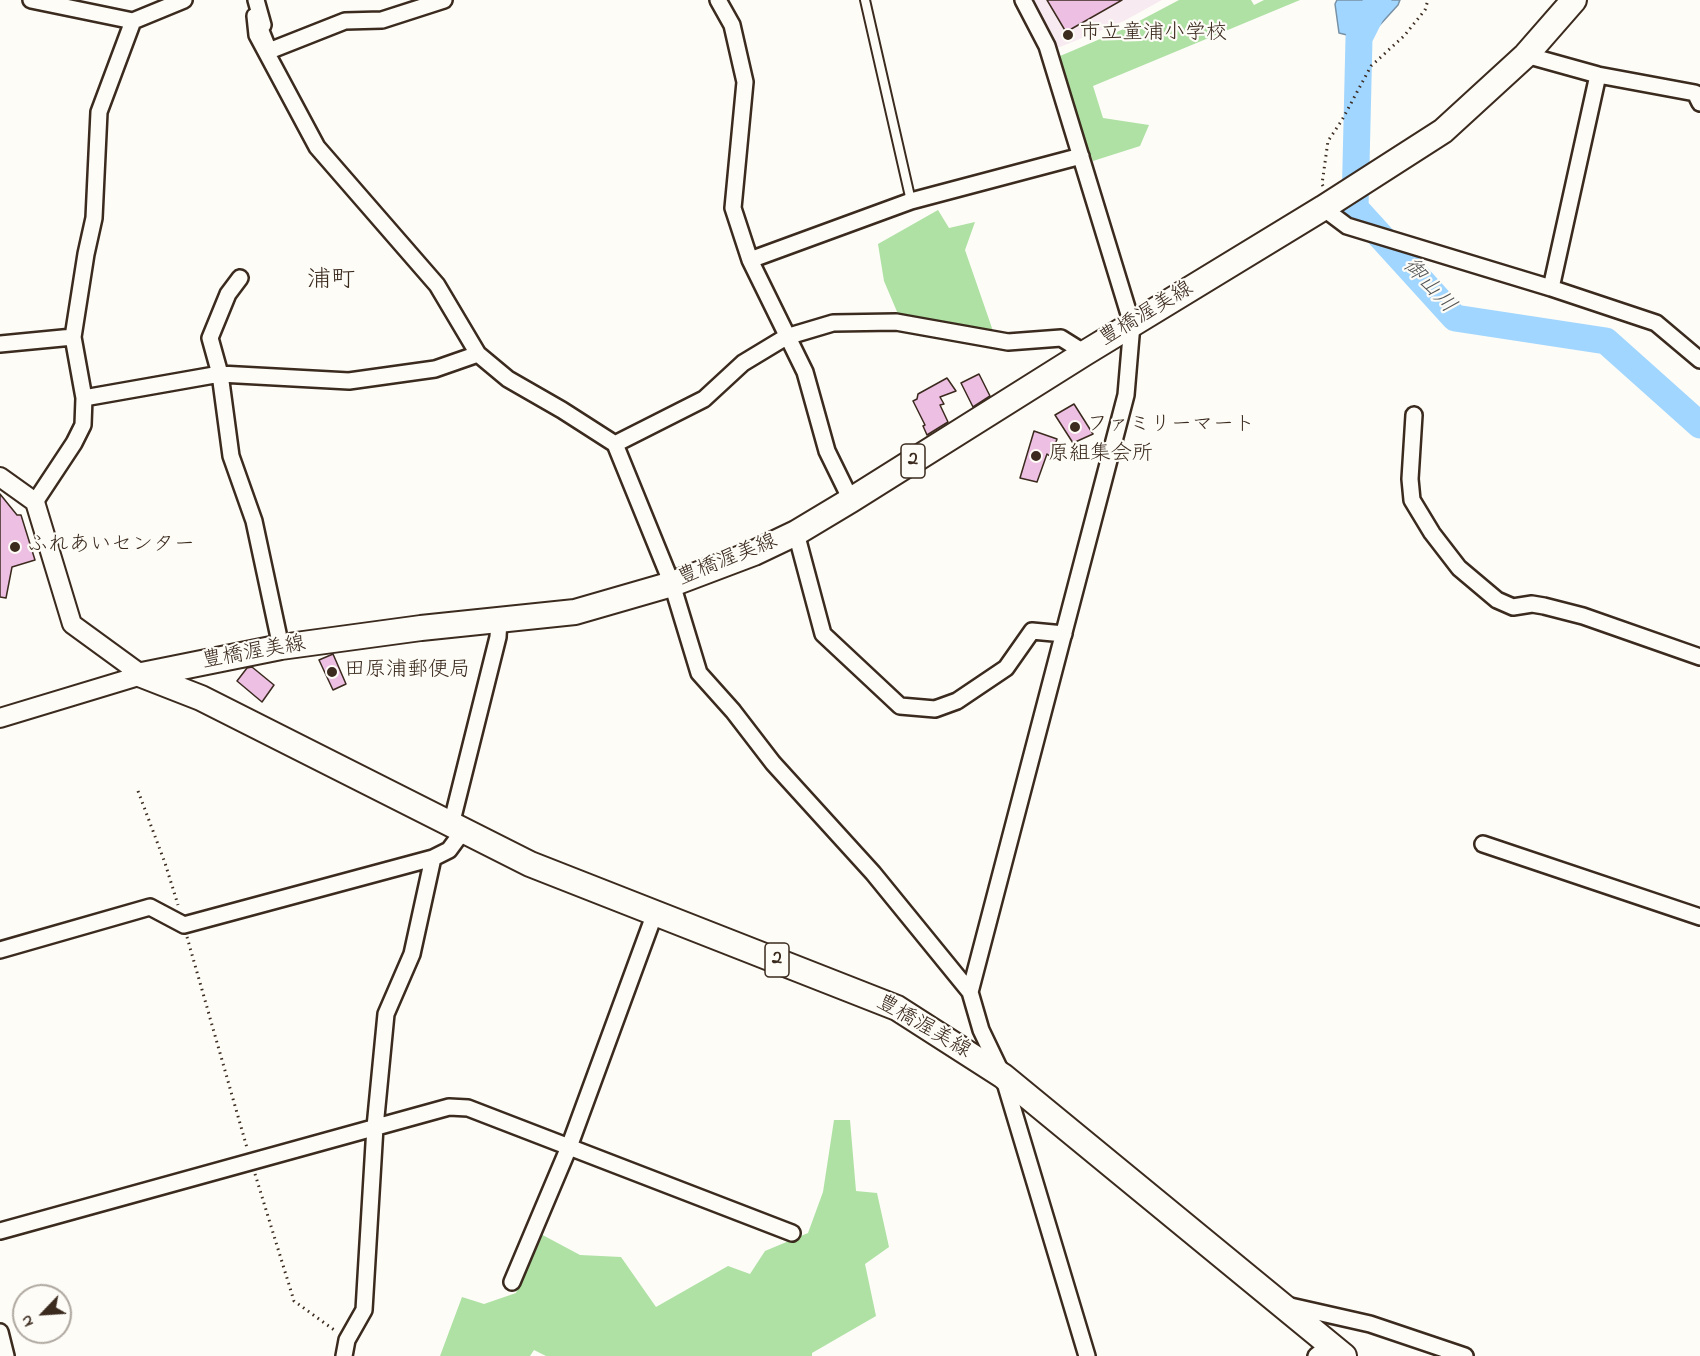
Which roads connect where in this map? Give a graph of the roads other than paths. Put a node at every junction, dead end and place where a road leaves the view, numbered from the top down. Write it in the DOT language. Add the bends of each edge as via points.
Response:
graph roads {
  1 [pos="31,0"];
  2 [pos="184,0"];
  3 [pos="256,0"];
  4 [pos="444,0"];
  5 [pos="718,0"];
  6 [pos="865,0"];
  7 [pos="1023,0"];
  8 [pos="1574,0"];
  9 [pos="133,21"];
  10 [pos="269,51"];
  11 [pos="1526,55"];
  12 [pos="1598,75"];
  13 [pos="1700,103"];
  14 [pos="1081,156"];
  15 [pos="911,201"];
  16 [pos="1327,205"];
  17 [pos="750,260"];
  18 [pos="240,278"];
  19 [pos="1551,288"];
  20 [pos="1132,324"];
  21 [pos="73,337"];
  22 [pos="786,337"];
  23 [pos="0,344"];
  24 [pos="1085,352"];
  25 [pos="478,354"];
  26 [pos="1700,360"];
  27 [pos="220,374"];
  28 [pos="84,398"];
  29 [pos="1414,415"];
  30 [pos="615,444"];
  31 [pos="0,477"];
  32 [pos="851,500"];
  33 [pos="36,501"];
  34 [pos="796,533"];
  35 [pos="672,584"];
  36 [pos="499,620"];
  37 [pos="1064,634"];
  38 [pos="281,647"];
  39 [pos="1700,657"];
  40 [pos="142,675"];
  41 [pos="0,718"];
  42 [pos="457,828"];
  43 [pos="1483,844"];
  44 [pos="433,858"];
  45 [pos="655,913"];
  46 [pos="1700,917"];
  47 [pos="0,950"];
  48 [pos="970,992"];
  49 [pos="1003,1076"];
  50 [pos="375,1127"];
  51 [pos="568,1147"];
  52 [pos="0,1231"];
  53 [pos="792,1233"];
  54 [pos="512,1282"];
  55 [pos="1281,1303"];
  56 [pos="0,1332"];
  57 [pos="1330,1352"];
  58 [pos="6,1356"];
  59 [pos="344,1356"];
  60 [pos="1088,1356"];
  61 [pos="1465,1356"];
  1 -- 9 [label="street"];
  2 -- 9 [label="street"];
  3 -- 10 [label="street"];
  4 -- 10 [label="street" via="382,20 345,21"];
  5 -- 17 [label="street" via="732,25 745,82 733,208"];
  6 -- 15 [label="lane"];
  7 -- 14 [label="street" via="1047,46"];
  8 -- 11 [label="main road, 豊橋渥美線 / 2"];
  9 -- 21 [label="street" via="99,112 94,218"];
  10 -- 25 [label="street" via="255,16 257,35 317,147 436,285"];
  11 -- 12 [label="street"];
  11 -- 16 [label="main road, 豊橋渥美線 / 2" via="1443,131"];
  12 -- 13 [label="street" via="1695,93"];
  12 -- 19 [label="street"];
  14 -- 15 [label="street"];
  14 -- 20 [label="street"];
  15 -- 17 [label="street"];
  16 -- 19 [label="street" via="1347,226"];
  16 -- 20 [label="main road, 豊橋渥美線 / 2"];
  17 -- 22 [label="street"];
  18 -- 27 [label="street" via="228,294 210,338"];
  19 -- 26 [label="street" via="1656,323"];
  20 -- 24 [label="main road, 豊橋渥美線 / 2"];
  20 -- 37 [label="street" via="1126,395"];
  21 -- 23 [label="street"];
  21 -- 28 [label="street"];
  22 -- 24 [label="street" via="833,323 896,322 1008,342 1061,338"];
  22 -- 30 [label="street" via="743,363 704,399"];
  22 -- 32 [label="street" via="805,372 827,451"];
  24 -- 32 [label="main road, 豊橋渥美線 / 2"];
  25 -- 27 [label="street" via="435,369 349,381"];
  25 -- 30 [label="street" via="508,379"];
  27 -- 28 [label="street"];
  27 -- 38 [label="street" via="231,456 254,521"];
  28 -- 33 [label="street" via="83,425"];
  29 -- 39 [label="street" via="1412,500 1459,568 1497,600 1513,608 1532,604 1553,608"];
  30 -- 35 [label="street"];
  31 -- 33 [label="street"];
  32 -- 34 [label="main road, 豊橋渥美線 / 2"];
  33 -- 40 [label="street" via="72,624"];
  34 -- 35 [label="main road, 豊橋渥美線 / 2"];
  34 -- 37 [label="street" via="823,634 900,706 935,709 957,701 1006,668 1032,631"];
  35 -- 36 [label="main road, 豊橋渥美線 / 2" via="575,612"];
  35 -- 48 [label="street" via="699,673 773,763 873,873"];
  36 -- 38 [label="main road, 豊橋渥美線 / 2"];
  36 -- 42 [label="street"];
  37 -- 48 [label="street"];
  38 -- 40 [label="main road, 豊橋渥美線 / 2"];
  40 -- 41 [label="street"];
  40 -- 42 [label="main road, 豊橋渥美線 / 2" via="201,698"];
  42 -- 44 [label="street" via="449,850"];
  42 -- 45 [label="main road, 豊橋渥美線 / 2" via="530,864"];
  43 -- 46 [label="street"];
  44 -- 47 [label="street" via="184,925 150,907"];
  44 -- 50 [label="street" via="412,954 386,1014"];
  45 -- 49 [label="main road, 豊橋渥美線 / 2" via="897,1008"];
  45 -- 51 [label="street"];
  48 -- 49 [label="street" via="981,1030"];
  49 -- 55 [label="main road, 豊橋渥美線 / 2"];
  49 -- 60 [label="street"];
  50 -- 51 [label="street" via="449,1107 468,1108"];
  50 -- 52 [label="street"];
  50 -- 59 [label="street" via="364,1310 347,1340"];
  51 -- 53 [label="street"];
  51 -- 54 [label="street"];
  55 -- 57 [label="main road, 豊橋渥美線 / 2"];
  55 -- 61 [label="street" via="1370,1324"];
  56 -- 58 [label="street"];
}
